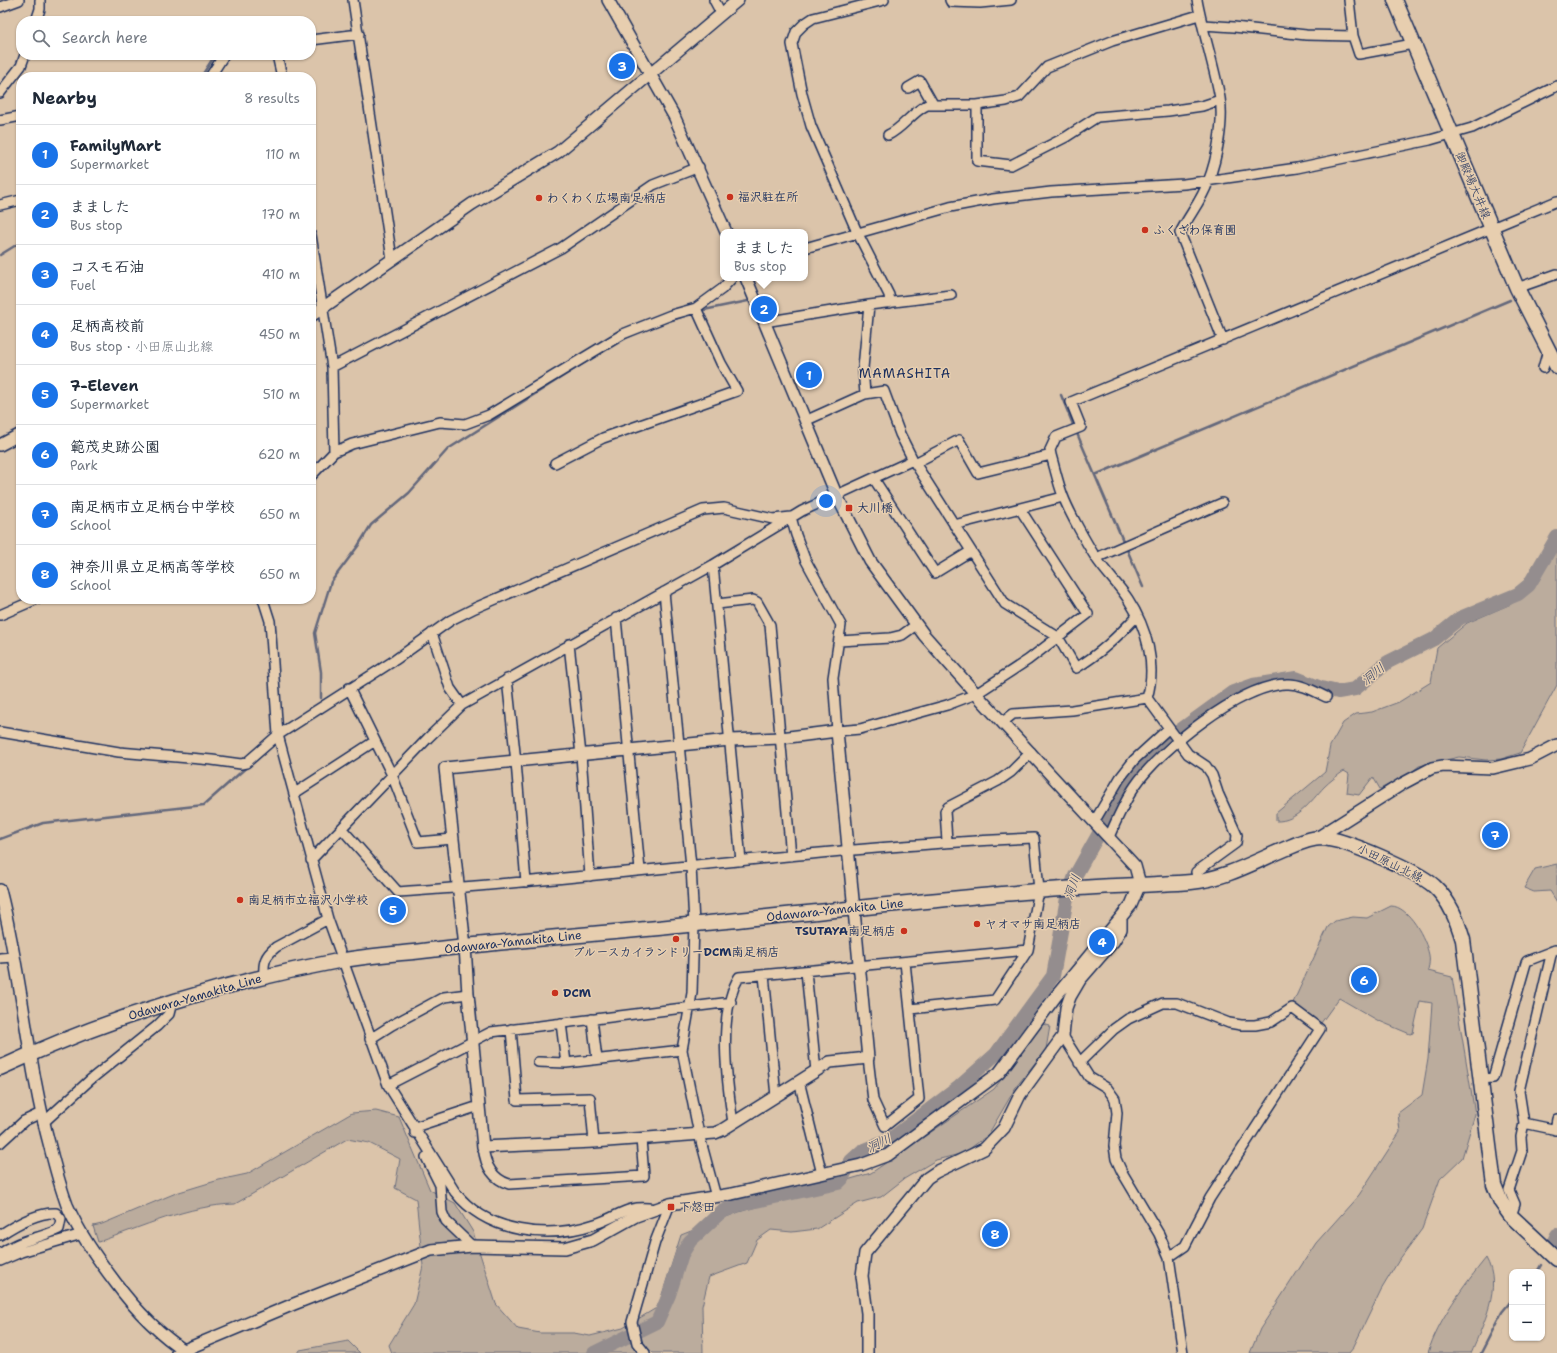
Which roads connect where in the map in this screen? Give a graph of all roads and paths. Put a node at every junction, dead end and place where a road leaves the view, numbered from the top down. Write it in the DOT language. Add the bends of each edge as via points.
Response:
graph roads {
  1 [pos="19,0"];
  2 [pos="40,0"];
  3 [pos="353,0"];
  4 [pos="608,0"];
  5 [pos="714,0"];
  6 [pos="738,0"];
  7 [pos="884,0"];
  8 [pos="950,0"];
  9 [pos="1011,0"];
  10 [pos="1197,0"];
  11 [pos="1350,0"];
  12 [pos="1395,0"];
  13 [pos="0,6"];
  14 [pos="721,13"];
  15 [pos="1199,15"];
  16 [pos="38,16"];
  17 [pos="1203,25"];
  18 [pos="359,34"];
  19 [pos="1353,36"];
  20 [pos="316,39"];
  21 [pos="1414,44"];
  22 [pos="23,60"];
  23 [pos="221,60"];
  24 [pos="278,60"];
  25 [pos="16,72"];
  26 [pos="16,72"];
  27 [pos="213,72"];
  28 [pos="281,72"];
  29 [pos="650,73"];
  30 [pos="1557,86"];
  31 [pos="908,88"];
  32 [pos="0,93"];
  33 [pos="1220,100"];
  34 [pos="933,104"];
  35 [pos="977,105"];
  36 [pos="16,117"];
  37 [pos="0,120"];
  38 [pos="888,135"];
  39 [pos="1452,135"];
  40 [pos="699,167"];
  41 [pos="1209,181"];
  42 [pos="16,201"];
  43 [pos="1557,201"];
  44 [pos="0,205"];
  45 [pos="1491,228"];
  46 [pos="725,229"];
  47 [pos="857,232"];
  48 [pos="808,247"];
  49 [pos="392,259"];
  50 [pos="316,265"];
  51 [pos="1557,274"];
  52 [pos="729,281"];
  53 [pos="747,281"];
  54 [pos="1517,288"];
  55 [pos="951,295"];
  56 [pos="890,304"];
  57 [pos="868,305"];
  58 [pos="323,308"];
  59 [pos="698,311"];
  60 [pos="316,313"];
  61 [pos="764,322"];
  62 [pos="1223,340"];
  63 [pos="332,367"];
  64 [pos="1550,367"];
  65 [pos="865,394"];
  66 [pos="805,421"];
  67 [pos="16,437"];
  68 [pos="0,446"];
  69 [pos="334,452"];
  70 [pos="1051,455"];
  71 [pos="914,461"];
  72 [pos="555,463"];
  73 [pos="316,471"];
  74 [pos="874,479"];
  75 [pos="836,494"];
  76 [pos="1063,497"];
  77 [pos="1222,503"];
  78 [pos="1020,509"];
  79 [pos="791,517"];
  80 [pos="954,525"];
  81 [pos="971,551"];
  82 [pos="1096,558"];
  83 [pos="713,565"];
  84 [pos="664,592"];
  85 [pos="25,604"];
  86 [pos="265,604"];
  87 [pos="717,604"];
  88 [pos="0,615"];
  89 [pos="1137,616"];
  90 [pos="616,618"];
  91 [pos="916,625"];
  92 [pos="432,633"];
  93 [pos="1058,637"];
  94 [pos="839,641"];
  95 [pos="569,644"];
  96 [pos="507,679"];
  97 [pos="349,688"];
  98 [pos="976,694"];
  99 [pos="1326,697"];
  100 [pos="1147,698"];
  101 [pos="462,705"];
  102 [pos="1003,722"];
  103 [pos="1169,728"];
  104 [pos="837,731"];
  105 [pos="0,732"];
  106 [pos="278,735"];
  107 [pos="781,738"];
  108 [pos="730,740"];
  109 [pos="375,741"];
  110 [pos="1179,741"];
  111 [pos="680,745"];
  112 [pos="1557,745"];
  113 [pos="630,751"];
  114 [pos="1031,752"];
  115 [pos="581,755"];
  116 [pos="516,762"];
  117 [pos="392,775"];
  118 [pos="295,793"];
  119 [pos="1095,822"];
  120 [pos="342,829"];
  121 [pos="1109,837"];
  122 [pos="1317,838"];
  123 [pos="453,839"];
  124 [pos="947,841"];
  125 [pos="848,851"];
  126 [pos="791,856"];
  127 [pos="311,860"];
  128 [pos="741,861"];
  129 [pos="691,866"];
  130 [pos="640,870"];
  131 [pos="590,876"];
  132 [pos="1198,881"];
  133 [pos="526,882"];
  134 [pos="1140,884"];
  135 [pos="458,888"];
  136 [pos="0,890"];
  137 [pos="1041,890"];
  138 [pos="853,908"];
  139 [pos="328,919"];
  140 [pos="1120,919"];
  141 [pos="694,924"];
  142 [pos="465,946"];
  143 [pos="1028,950"];
  144 [pos="1555,950"];
  145 [pos="14,957"];
  146 [pos="0,958"];
  147 [pos="342,961"];
  148 [pos="905,962"];
  149 [pos="859,966"];
  150 [pos="806,971"];
  151 [pos="764,975"];
  152 [pos="264,976"];
  153 [pos="468,994"];
  154 [pos="172,1002"];
  155 [pos="730,1002"];
  156 [pos="688,1008"];
  157 [pos="910,1009"];
  158 [pos="592,1019"];
  159 [pos="561,1023"];
  160 [pos="511,1029"];
  161 [pos="1063,1036"];
  162 [pos="370,1039"];
  163 [pos="472,1041"];
  164 [pos="682,1050"];
  165 [pos="30,1054"];
  166 [pos="868,1058"];
  167 [pos="597,1059"];
  168 [pos="538,1062"];
  169 [pos="566,1063"];
  170 [pos="1079,1064"];
  171 [pos="0,1068"];
  172 [pos="816,1071"];
  173 [pos="1481,1079"];
  174 [pos="799,1081"];
  175 [pos="388,1085"];
  176 [pos="776,1096"];
  177 [pos="479,1106"];
  178 [pos="42,1118"];
  179 [pos="1557,1119"];
  180 [pos="733,1123"];
  181 [pos="1524,1123"];
  182 [pos="416,1127"];
  183 [pos="1556,1130"];
  184 [pos="699,1134"];
  185 [pos="641,1138"];
  186 [pos="594,1142"];
  187 [pos="0,1143"];
  188 [pos="483,1147"];
  189 [pos="822,1174"];
  190 [pos="716,1196"];
  191 [pos="670,1204"];
  192 [pos="655,1209"];
  193 [pos="1511,1216"];
  194 [pos="80,1230"];
  195 [pos="0,1235"];
  196 [pos="472,1246"];
  197 [pos="0,1254"];
  198 [pos="1169,1257"];
  199 [pos="1557,1259"];
  200 [pos="0,1260"];
  201 [pos="183,1352"];
  202 [pos="645,1353"];
  203 [pos="867,1353"];
  204 [pos="1183,1353"];
  1 -- 13 [label="street"];
  2 -- 16 [label="street"];
  3 -- 18 [label="street"];
  4 -- 29 [label="street"];
  5 -- 14 [label="street"];
  6 -- 14 [label="street"];
  7 -- 47 [label="street" via="813,18 796,32 792,44 811,126"];
  8 -- 9 [label="street" via="980,3"];
  10 -- 15 [label="street"];
  11 -- 19 [label="street"];
  12 -- 21 [label="main road, 御殿場大井線"];
  14 -- 29 [label="street"];
  15 -- 17 [label="street"];
  15 -- 35 [label="street" via="1105,43 1047,67 1018,97"];
  17 -- 19 [label="street" via="1306,35"];
  17 -- 33 [label="street"];
  18 -- 20 [label="street"];
  18 -- 49 [label="street"];
  19 -- 21 [label="street" via="1358,54"];
  21 -- 39 [label="main road, 御殿場大井線"];
  22 -- 25 [label="street"];
  23 -- 27 [label="street"];
  24 -- 28 [label="street"];
  26 -- 32 [label="street"];
  29 -- 40 [label="street"];
  29 -- 49 [label="street" via="558,152 472,204"];
  30 -- 39 [label="street" via="1479,125"];
  31 -- 34 [label="street" via="920,81"];
  33 -- 35 [label="street" via="1202,106 1168,111 1097,117 1066,137 1012,165 977,161"];
  33 -- 41 [label="street" via="1217,151"];
  34 -- 35 [label="street"];
  34 -- 38 [label="street" via="920,109"];
  36 -- 37 [label="street"];
  39 -- 41 [label="street" via="1297,168"];
  39 -- 45 [label="main road, 御殿場大井線"];
  40 -- 46 [label="street"];
  40 -- 63 [label="street" via="653,185 561,248"];
  41 -- 47 [label="street" via="1147,188 1022,194 950,207"];
  41 -- 62 [label="street" via="1180,233"];
  42 -- 44 [label="street"];
  43 -- 45 [label="street"];
  45 -- 54 [label="main road, 御殿場大井線"];
  45 -- 62 [label="street"];
  47 -- 48 [label="street"];
  47 -- 56 [label="street"];
  49 -- 58 [label="street"];
  50 -- 58 [label="street"];
  51 -- 54 [label="street"];
  52 -- 59 [label="street"];
  53 -- 61 [label="street"];
  54 -- 64 [label="main road, 御殿場大井線" via="1548,350"];
  55 -- 56 [label="street"];
  56 -- 57 [label="street"];
  57 -- 61 [label="street"];
  57 -- 65 [label="street" via="863,368"];
  58 -- 60 [label="street"];
  58 -- 63 [label="street"];
  59 -- 69 [label="street" via="671,315 623,334 489,415 465,424 440,422 352,444"];
  59 -- 72 [label="street" via="721,363 737,391 603,438"];
  61 -- 66 [label="street"];
  62 -- 70 [label="street" via="1071,402 1081,427 1056,437 1050,450"];
  63 -- 69 [label="street"];
  65 -- 66 [label="street"];
  65 -- 71 [label="street" via="884,391 900,434"];
  66 -- 75 [label="street"];
  67 -- 68 [label="street"];
  69 -- 73 [label="street"];
  70 -- 71 [label="street" via="978,473 959,440"];
  70 -- 76 [label="street"];
  71 -- 74 [label="street"];
  71 -- 80 [label="street"];
  74 -- 75 [label="street"];
  74 -- 81 [label="street" via="934,573"];
  75 -- 79 [label="street"];
  75 -- 91 [label="street" via="870,561"];
  76 -- 78 [label="street"];
  76 -- 82 [label="street"];
  77 -- 82 [label="street"];
  78 -- 80 [label="street"];
  78 -- 93 [label="street" via="1088,614"];
  79 -- 83 [label="street"];
  79 -- 92 [label="street" via="773,519 724,508 703,510 475,608"];
  79 -- 94 [label="street" via="806,559 841,625"];
  80 -- 81 [label="street"];
  81 -- 93 [label="street" via="1006,604"];
  82 -- 89 [label="street" via="1129,599"];
  83 -- 84 [label="street"];
  83 -- 87 [label="street"];
  84 -- 90 [label="street"];
  84 -- 111 [label="street"];
  85 -- 88 [label="street"];
  86 -- 106 [label="street" via="270,621"];
  87 -- 107 [label="street" via="753,600 757,602 770,625"];
  87 -- 108 [label="street"];
  89 -- 93 [label="street" via="1108,645 1076,668"];
  89 -- 100 [label="street" via="1151,660 1152,676"];
  90 -- 95 [label="street"];
  90 -- 113 [label="street"];
  91 -- 94 [label="street" via="902,635 890,638"];
  91 -- 98 [label="street"];
  92 -- 97 [label="street"];
  92 -- 101 [label="street" via="450,688"];
  93 -- 98 [label="street"];
  94 -- 104 [label="street" via="833,678"];
  95 -- 96 [label="street"];
  95 -- 115 [label="street"];
  96 -- 101 [label="street"];
  96 -- 116 [label="street"];
  97 -- 106 [label="street"];
  97 -- 109 [label="street"];
  98 -- 102 [label="street"];
  98 -- 104 [label="street" via="948,705 860,729"];
  99 -- 110 [label="street" via="1299,685 1288,684 1250,692 1223,708"];
  100 -- 102 [label="street" via="1072,710 1014,714"];
  100 -- 103 [label="street"];
  101 -- 117 [label="street"];
  102 -- 114 [label="street"];
  103 -- 110 [label="street"];
  103 -- 119 [label="street" via="1129,766"];
  104 -- 107 [label="street"];
  104 -- 125 [label="street"];
  105 -- 106 [label="street" via="119,752 241,764 246,763"];
  106 -- 118 [label="street"];
  107 -- 108 [label="street"];
  107 -- 126 [label="street"];
  108 -- 111 [label="street"];
  108 -- 128 [label="street"];
  109 -- 117 [label="street"];
  109 -- 118 [label="street"];
  110 -- 121 [label="street" via="1136,784 1122,806"];
  110 -- 132 [label="street" via="1188,754 1206,766 1212,775 1237,835 1236,843 1196,872"];
  111 -- 113 [label="street"];
  111 -- 129 [label="street"];
  112 -- 122 [label="street" via="1530,759 1493,768 1432,768"];
  113 -- 115 [label="street"];
  113 -- 130 [label="street"];
  114 -- 119 [label="street"];
  114 -- 124 [label="street" via="998,781 948,807 945,811"];
  115 -- 116 [label="street"];
  115 -- 131 [label="street"];
  116 -- 123 [label="street" via="446,768"];
  116 -- 133 [label="street"];
  117 -- 120 [label="street"];
  117 -- 123 [label="street" via="418,842"];
  118 -- 127 [label="street"];
  119 -- 121 [label="street"];
  120 -- 127 [label="street"];
  120 -- 135 [label="street" via="398,892"];
  121 -- 134 [label="street" via="1135,866"];
  122 -- 132 [label="main road, 小田原山北線" via="1302,842 1226,876"];
  122 -- 173 [label="main road, 小田原山北線" via="1350,844 1423,878 1448,901 1457,919 1462,940"];
  123 -- 135 [label="street"];
  124 -- 125 [label="street"];
  124 -- 137 [label="street" via="1034,838"];
  125 -- 126 [label="street"];
  125 -- 138 [label="street"];
  126 -- 128 [label="street"];
  127 -- 139 [label="street"];
  128 -- 129 [label="street"];
  129 -- 130 [label="street"];
  129 -- 141 [label="street"];
  130 -- 131 [label="street"];
  131 -- 133 [label="street"];
  132 -- 134 [label="main road, 小田原山北線"];
  133 -- 135 [label="street"];
  134 -- 137 [label="main road, 小田原山北線"];
  134 -- 140 [label="street" via="1136,897"];
  135 -- 142 [label="street"];
  136 -- 145 [label="street"];
  137 -- 138 [label="main road, Odawara-Yamakita Line"];
  137 -- 143 [label="street"];
  138 -- 141 [label="main road, Odawara-Yamakita Line"];
  138 -- 149 [label="street"];
  139 -- 147 [label="street"];
  139 -- 152 [label="street" via="270,952 263,965"];
  140 -- 161 [label="street" via="1121,929 1113,942 1080,980 1070,997"];
  140 -- 189 [label="street" via="992,1079 888,1155 861,1165"];
  141 -- 142 [label="main road, Odawara-Yamakita Line"];
  141 -- 156 [label="street" via="692,993"];
  142 -- 147 [label="main road, Odawara-Yamakita Line"];
  142 -- 153 [label="street"];
  143 -- 148 [label="street"];
  143 -- 157 [label="street" via="995,1000"];
  144 -- 173 [label="street" via="1527,960 1493,1078"];
  144 -- 181 [label="street" via="1519,1091"];
  145 -- 146 [label="street"];
  145 -- 165 [label="street"];
  147 -- 152 [label="main road, Odawara-Yamakita Line"];
  147 -- 162 [label="street"];
  148 -- 149 [label="street"];
  148 -- 157 [label="street"];
  149 -- 150 [label="street"];
  149 -- 166 [label="street"];
  150 -- 151 [label="street"];
  150 -- 172 [label="street"];
  151 -- 155 [label="street" via="739,977"];
  151 -- 176 [label="street"];
  152 -- 154 [label="main road, Odawara-Yamakita Line"];
  153 -- 162 [label="street" via="444,997"];
  153 -- 163 [label="street"];
  154 -- 165 [label="main road, Odawara-Yamakita Line"];
  154 -- 178 [label="street" via="169,1014 157,1026"];
  155 -- 156 [label="street"];
  155 -- 180 [label="street" via="724,1031"];
  156 -- 158 [label="street"];
  156 -- 164 [label="street"];
  157 -- 166 [label="street" via="919,1099 885,1126 873,1100"];
  158 -- 159 [label="street"];
  158 -- 167 [label="street"];
  159 -- 160 [label="street"];
  159 -- 169 [label="street"];
  160 -- 163 [label="street" via="491,1032"];
  160 -- 186 [label="street" via="518,1100 590,1098"];
  161 -- 170 [label="street"];
  161 -- 203 [label="street" via="1020,1095 996,1139 984,1149 927,1178 865,1253 862,1276 867,1313"];
  162 -- 175 [label="street"];
  163 -- 175 [label="street"];
  163 -- 177 [label="street"];
  164 -- 167 [label="street"];
  164 -- 184 [label="street"];
  165 -- 171 [label="main road, Odawara-Yamakita Line"];
  165 -- 178 [label="street"];
  166 -- 172 [label="street" via="830,1062"];
  167 -- 169 [label="street"];
  168 -- 169 [label="street"];
  170 -- 198 [label="street" via="1089,1077 1107,1088 1115,1099 1116,1159 1159,1234"];
  170 -- 198 [label="street" via="1114,1029 1128,1019 1163,1003 1177,1003 1229,1023 1241,1025 1271,1022 1292,1008 1320,1029 1210,1198 1185,1246"];
  172 -- 174 [label="street"];
  173 -- 193 [label="main road, 小田原山北線" via="1494,1184 1500,1202"];
  174 -- 176 [label="street"];
  174 -- 189 [label="street"];
  175 -- 182 [label="street"];
  176 -- 180 [label="street"];
  177 -- 182 [label="street"];
  177 -- 188 [label="street"];
  178 -- 187 [label="street" via="24,1121"];
  178 -- 194 [label="street" via="68,1206"];
  179 -- 183 [label="street"];
  180 -- 184 [label="street" via="715,1133"];
  181 -- 183 [label="street"];
  181 -- 193 [label="street" via="1521,1137 1522,1156 1509,1190 1515,1204"];
  182 -- 192 [label="street" via="461,1200 469,1208 494,1222 515,1229 552,1232 597,1224 633,1207"];
  182 -- 196 [label="street" via="418,1143 438,1177 442,1212 446,1221"];
  184 -- 185 [label="street"];
  184 -- 190 [label="street"];
  185 -- 186 [label="street"];
  185 -- 188 [label="street" via="644,1176 517,1184 503,1182 490,1170 484,1160"];
  186 -- 188 [label="street"];
  189 -- 190 [label="street"];
  190 -- 191 [label="street"];
  191 -- 192 [label="street"];
  191 -- 202 [label="street" via="655,1242 632,1322 637,1343"];
  192 -- 196 [label="street" via="636,1216 593,1240 565,1248"];
  193 -- 199 [label="main road, 小田原山北線"];
  194 -- 200 [label="street"];
  194 -- 201 [label="street" via="126,1298"];
  195 -- 197 [label="street" via="10,1228 48,1213 56,1213 61,1219 59,1228 47,1235 27,1239"];
  196 -- 201 [label="street" via="443,1248 422,1253"];
  198 -- 204 [label="street"];
}
